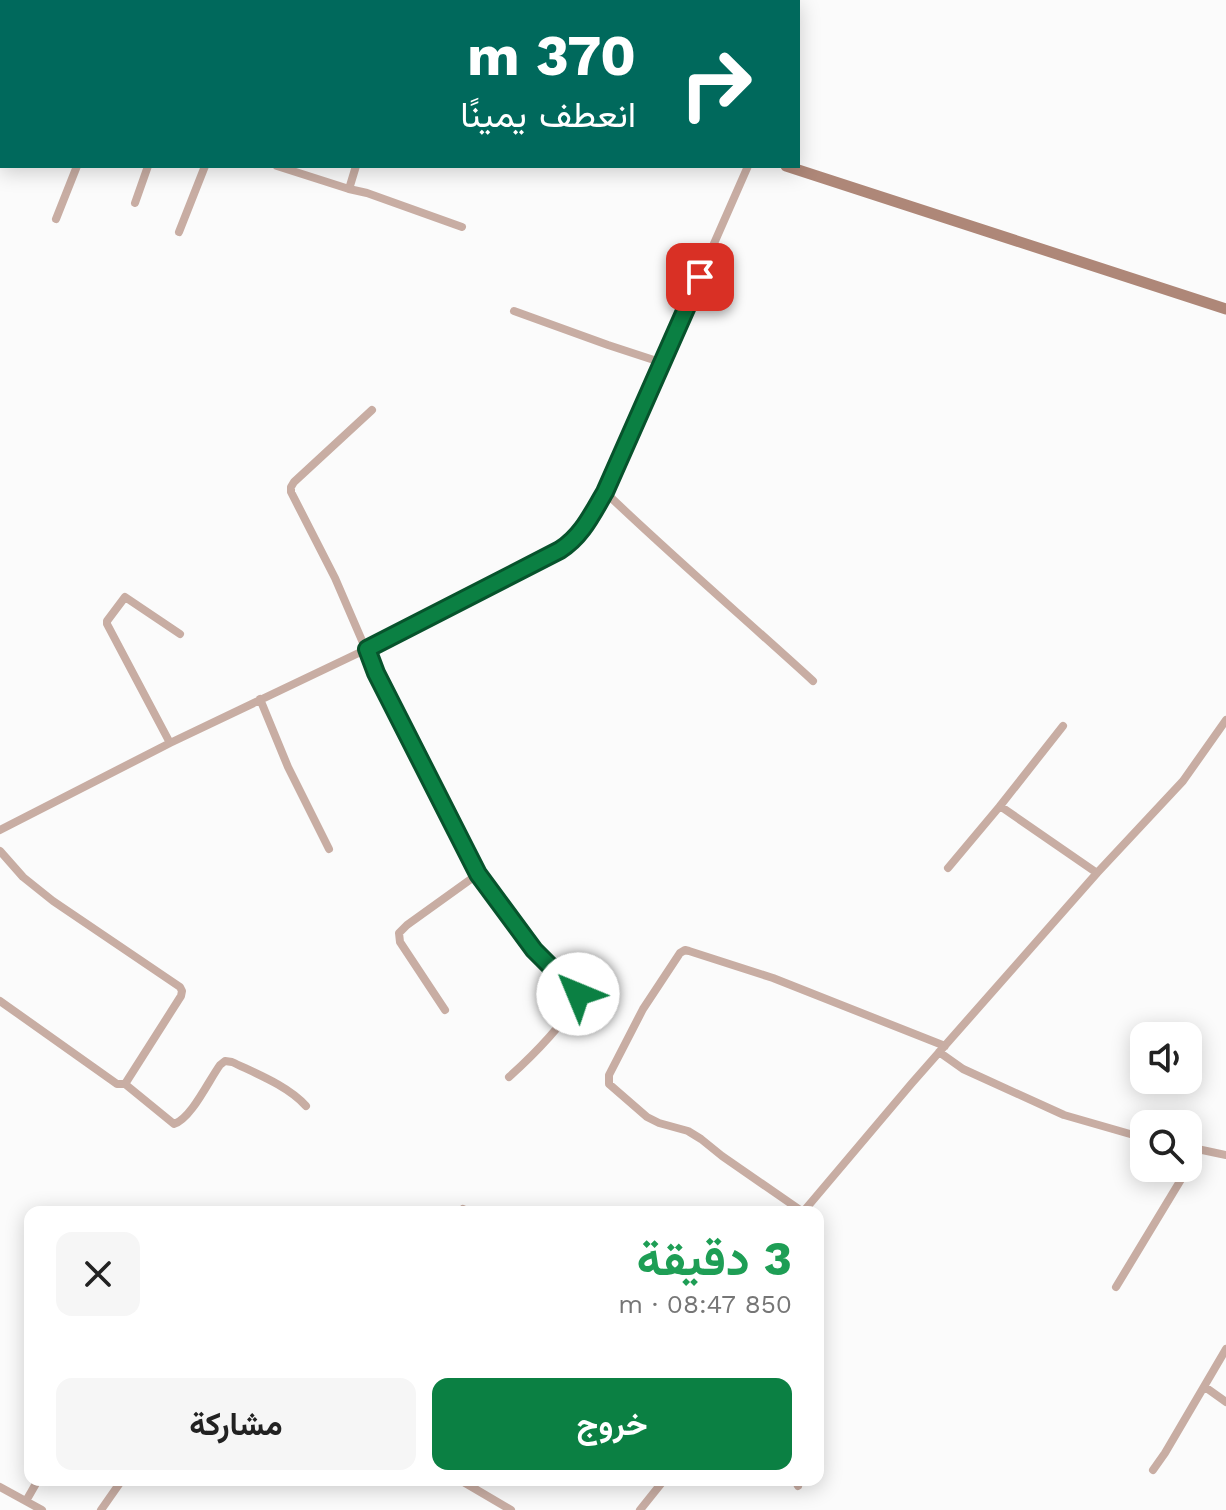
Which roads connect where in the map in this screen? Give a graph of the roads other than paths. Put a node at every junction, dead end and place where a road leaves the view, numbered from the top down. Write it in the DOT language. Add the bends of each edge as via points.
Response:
graph roads {
  1 [pos="76,168"];
  2 [pos="147,168"];
  3 [pos="204,168"];
  4 [pos="283,168"];
  5 [pos="355,168"];
  6 [pos="747,168"];
  7 [pos="792,168"];
  8 [pos="349,189"];
  9 [pos="135,203"];
  10 [pos="56,219"];
  11 [pos="462,227"];
  12 [pos="179,232"];
  13 [pos="1226,309"];
  14 [pos="514,311"];
  15 [pos="663,363"];
  16 [pos="372,410"];
  17 [pos="605,492"];
  18 [pos="180,634"];
  19 [pos="367,649"];
  20 [pos="813,681"];
  21 [pos="260,699"];
  22 [pos="1226,720"];
  23 [pos="1063,726"];
  24 [pos="170,743"];
  25 [pos="1000,806"];
  26 [pos="0,830"];
  27 [pos="329,849"];
  28 [pos="0,851"];
  29 [pos="948,868"];
  30 [pos="1097,873"];
  31 [pos="478,874"];
  32 [pos="0,1001"];
  33 [pos="445,1010"];
  34 [pos="942,1049"];
  35 [pos="509,1077"];
  36 [pos="125,1084"];
  37 [pos="306,1106"];
  38 [pos="1130,1134"];
  39 [pos="1202,1150"];
  40 [pos="1226,1155"];
  41 [pos="1180,1182"];
  42 [pos="794,1206"];
  43 [pos="808,1206"];
  44 [pos="1116,1287"];
  45 [pos="1226,1349"];
  46 [pos="1205,1387"];
  47 [pos="1226,1402"];
  48 [pos="1153,1470"];
  49 [pos="35,1486"];
  50 [pos="118,1486"];
  51 [pos="470,1486"];
  52 [pos="659,1486"];
  53 [pos="0,1487"];
  54 [pos="26,1501"];
  55 [pos="42,1510"];
  56 [pos="101,1510"];
  57 [pos="511,1510"];
  58 [pos="640,1510"];
  1 -- 10 [label="street"];
  2 -- 9 [label="street"];
  3 -- 12 [label="street"];
  4 -- 8 [label="street"];
  5 -- 8 [label="street"];
  6 -- 15 [label="street"];
  7 -- 13 [label="street"];
  8 -- 11 [label="street"];
  14 -- 15 [label="street"];
  15 -- 17 [label="street"];
  16 -- 19 [label="street" via="291,487"];
  17 -- 19 [label="street" via="568,545"];
  17 -- 20 [label="street"];
  18 -- 24 [label="street" via="125,597 107,621"];
  19 -- 21 [label="street"];
  19 -- 31 [label="street"];
  21 -- 24 [label="street"];
  21 -- 27 [label="street"];
  22 -- 30 [label="street" via="1183,781"];
  23 -- 25 [label="street"];
  24 -- 26 [label="street"];
  25 -- 29 [label="street"];
  25 -- 30 [label="street"];
  28 -- 36 [label="street" via="53,901 180,987 181,996"];
  30 -- 34 [label="street"];
  31 -- 33 [label="street" via="399,933"];
  31 -- 35 [label="street" via="534,950 578,992 568,1014"];
  32 -- 36 [label="street" via="117,1084"];
  34 -- 38 [label="street" via="963,1069 990,1083 1064,1115"];
  34 -- 42 [label="street" via="760,973 689,951 680,953 643,1009 609,1084 647,1117 688,1131"];
  34 -- 43 [label="street"];
  36 -- 37 [label="street" via="176,1124 228,1061 290,1092"];
  39 -- 40 [label="street"];
  41 -- 44 [label="street"];
  45 -- 46 [label="street"];
  46 -- 47 [label="street"];
  46 -- 48 [label="street"];
  49 -- 54 [label="street"];
  50 -- 56 [label="street"];
  51 -- 57 [label="street"];
  52 -- 58 [label="street"];
  53 -- 54 [label="street"];
  54 -- 55 [label="street"];
}
